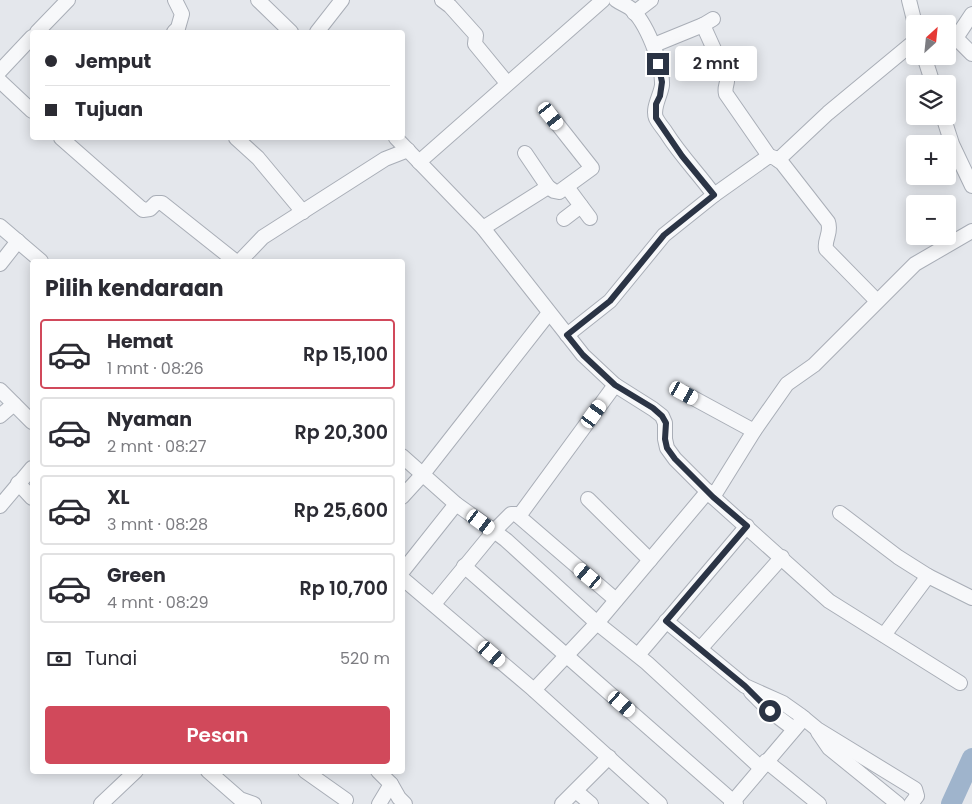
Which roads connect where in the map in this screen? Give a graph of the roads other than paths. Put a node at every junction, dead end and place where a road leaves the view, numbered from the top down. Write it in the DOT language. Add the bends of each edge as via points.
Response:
graph roads {
  1 [pos="68,0"];
  2 [pos="175,0"];
  3 [pos="258,0"];
  4 [pos="342,0"];
  5 [pos="442,0"];
  6 [pos="603,0"];
  7 [pos="616,0"];
  8 [pos="651,0"];
  9 [pos="909,0"];
  10 [pos="634,14"];
  11 [pos="972,14"];
  12 [pos="913,15"];
  13 [pos="39,30"];
  14 [pos="176,30"];
  15 [pos="288,30"];
  16 [pos="320,30"];
  17 [pos="956,36"];
  18 [pos="30,39"];
  19 [pos="956,44"];
  20 [pos="654,45"];
  21 [pos="906,48"];
  22 [pos="972,54"];
  23 [pos="1,66"];
  24 [pos="0,81"];
  25 [pos="507,83"];
  26 [pos="30,110"];
  27 [pos="551,116"];
  28 [pos="946,125"];
  29 [pos="63,140"];
  30 [pos="238,140"];
  31 [pos="398,140"];
  32 [pos="408,150"];
  33 [pos="525,153"];
  34 [pos="774,158"];
  35 [pos="419,162"];
  36 [pos="972,186"];
  37 [pos="548,187"];
  38 [pos="567,187"];
  39 [pos="714,195"];
  40 [pos="581,206"];
  41 [pos="303,212"];
  42 [pos="590,218"];
  43 [pos="564,219"];
  44 [pos="0,226"];
  45 [pos="483,228"];
  46 [pos="972,231"];
  47 [pos="18,242"];
  48 [pos="39,259"];
  49 [pos="232,259"];
  50 [pos="242,259"];
  51 [pos="0,264"];
  52 [pos="877,301"];
  53 [pos="549,313"];
  54 [pos="567,335"];
  55 [pos="615,385"];
  56 [pos="0,390"];
  57 [pos="684,393"];
  58 [pos="14,404"];
  59 [pos="0,416"];
  60 [pos="30,420"];
  61 [pos="754,431"];
  62 [pos="405,459"];
  63 [pos="30,470"];
  64 [pos="423,474"];
  65 [pos="18,483"];
  66 [pos="405,494"];
  67 [pos="711,494"];
  68 [pos="30,496"];
  69 [pos="588,499"];
  70 [pos="456,504"];
  71 [pos="0,506"];
  72 [pos="840,512"];
  73 [pos="519,516"];
  74 [pos="747,526"];
  75 [pos="494,531"];
  76 [pos="782,558"];
  77 [pos="650,560"];
  78 [pos="464,566"];
  79 [pos="405,568"];
  80 [pos="928,576"];
  81 [pos="405,580"];
  82 [pos="972,598"];
  83 [pos="616,600"];
  84 [pos="434,604"];
  85 [pos="666,621"];
  86 [pos="597,623"];
  87 [pos="884,635"];
  88 [pos="700,649"];
  89 [pos="567,655"];
  90 [pos="638,655"];
  91 [pos="960,683"];
  92 [pos="745,686"];
  93 [pos="534,690"];
  94 [pos="804,718"];
  95 [pos="794,729"];
  96 [pos="817,729"];
  97 [pos="608,758"];
  98 [pos="764,765"];
  99 [pos="133,774"];
  100 [pos="211,774"];
  101 [pos="309,774"];
  102 [pos="381,774"];
  103 [pos="391,784"];
  104 [pos="576,790"];
  105 [pos="346,800"];
  106 [pos="733,803"];
  107 [pos="102,804"];
  108 [pos="254,804"];
  109 [pos="379,804"];
  110 [pos="405,804"];
  111 [pos="562,804"];
  112 [pos="591,804"];
  113 [pos="660,804"];
  114 [pos="819,804"];
  115 [pos="898,804"];
  116 [pos="911,804"];
  1 -- 13 [label="street"];
  2 -- 14 [label="street" via="182,14"];
  3 -- 15 [label="street"];
  4 -- 16 [label="street"];
  5 -- 25 [label="street" via="476,36 475,44"];
  6 -- 25 [label="street"];
  7 -- 10 [label="street"];
  8 -- 10 [label="street"];
  9 -- 12 [label="street"];
  10 -- 20 [label="street"];
  11 -- 17 [label="street"];
  18 -- 23 [label="street"];
  19 -- 22 [label="street"];
  20 -- 34 [label="street" via="708,22 727,78 726,94"];
  20 -- 39 [label="street" via="662,82 656,118"];
  21 -- 34 [label="street"];
  24 -- 26 [label="street"];
  25 -- 35 [label="street"];
  27 -- 38 [label="street" via="592,168"];
  28 -- 36 [label="street"];
  29 -- 49 [label="street" via="143,210 162,203"];
  30 -- 41 [label="street" via="258,158"];
  31 -- 32 [label="street"];
  32 -- 35 [label="street"];
  32 -- 41 [label="street" via="385,159"];
  33 -- 37 [label="street"];
  34 -- 39 [label="street"];
  34 -- 52 [label="street" via="828,222 826,249"];
  35 -- 45 [label="street"];
  37 -- 38 [label="street" via="559,192"];
  37 -- 45 [label="street"];
  38 -- 40 [label="street"];
  39 -- 54 [label="street" via="664,235 610,301"];
  40 -- 42 [label="street"];
  40 -- 43 [label="street"];
  41 -- 50 [label="street" via="263,237"];
  44 -- 47 [label="street"];
  45 -- 53 [label="street"];
  46 -- 52 [label="street" via="915,264"];
  47 -- 48 [label="street"];
  47 -- 51 [label="street"];
  52 -- 61 [label="street" via="814,364 787,384"];
  53 -- 54 [label="street"];
  53 -- 64 [label="street"];
  54 -- 55 [label="street"];
  55 -- 67 [label="street" via="662,416 666,423 667,448"];
  55 -- 73 [label="street"];
  56 -- 58 [label="street"];
  57 -- 61 [label="street"];
  58 -- 59 [label="street"];
  58 -- 60 [label="street"];
  61 -- 67 [label="street"];
  62 -- 64 [label="street"];
  63 -- 65 [label="street"];
  64 -- 66 [label="street"];
  64 -- 70 [label="street"];
  65 -- 68 [label="street"];
  65 -- 71 [label="street"];
  67 -- 74 [label="street"];
  67 -- 77 [label="street"];
  69 -- 77 [label="street"];
  70 -- 75 [label="street"];
  70 -- 79 [label="street"];
  72 -- 80 [label="street"];
  73 -- 75 [label="street" via="510,514"];
  73 -- 83 [label="street"];
  74 -- 76 [label="street"];
  74 -- 85 [label="street"];
  75 -- 78 [label="street"];
  75 -- 86 [label="street"];
  76 -- 87 [label="street" via="829,601"];
  76 -- 88 [label="street"];
  77 -- 83 [label="street"];
  78 -- 84 [label="street"];
  78 -- 89 [label="street"];
  80 -- 82 [label="street"];
  80 -- 87 [label="street"];
  81 -- 84 [label="street"];
  83 -- 86 [label="street"];
  84 -- 93 [label="street"];
  85 -- 88 [label="street"];
  85 -- 90 [label="street"];
  86 -- 89 [label="street"];
  86 -- 90 [label="street"];
  87 -- 91 [label="street"];
  88 -- 92 [label="street"];
  89 -- 93 [label="street"];
  89 -- 106 [label="street"];
  90 -- 98 [label="street"];
  92 -- 94 [label="street" via="782,703"];
  92 -- 95 [label="street"];
  93 -- 97 [label="street"];
  94 -- 95 [label="street"];
  94 -- 96 [label="street"];
  95 -- 98 [label="street"];
  96 -- 115 [label="street" via="829,748"];
  96 -- 116 [label="street" via="915,789 917,796"];
  97 -- 104 [label="street"];
  97 -- 113 [label="street"];
  98 -- 106 [label="street"];
  98 -- 114 [label="street" via="778,769"];
  99 -- 107 [label="street"];
  100 -- 108 [label="street" via="240,799"];
  101 -- 105 [label="street"];
  102 -- 103 [label="street"];
  103 -- 109 [label="street"];
  103 -- 110 [label="street"];
  104 -- 111 [label="street"];
  104 -- 112 [label="street"];
}
